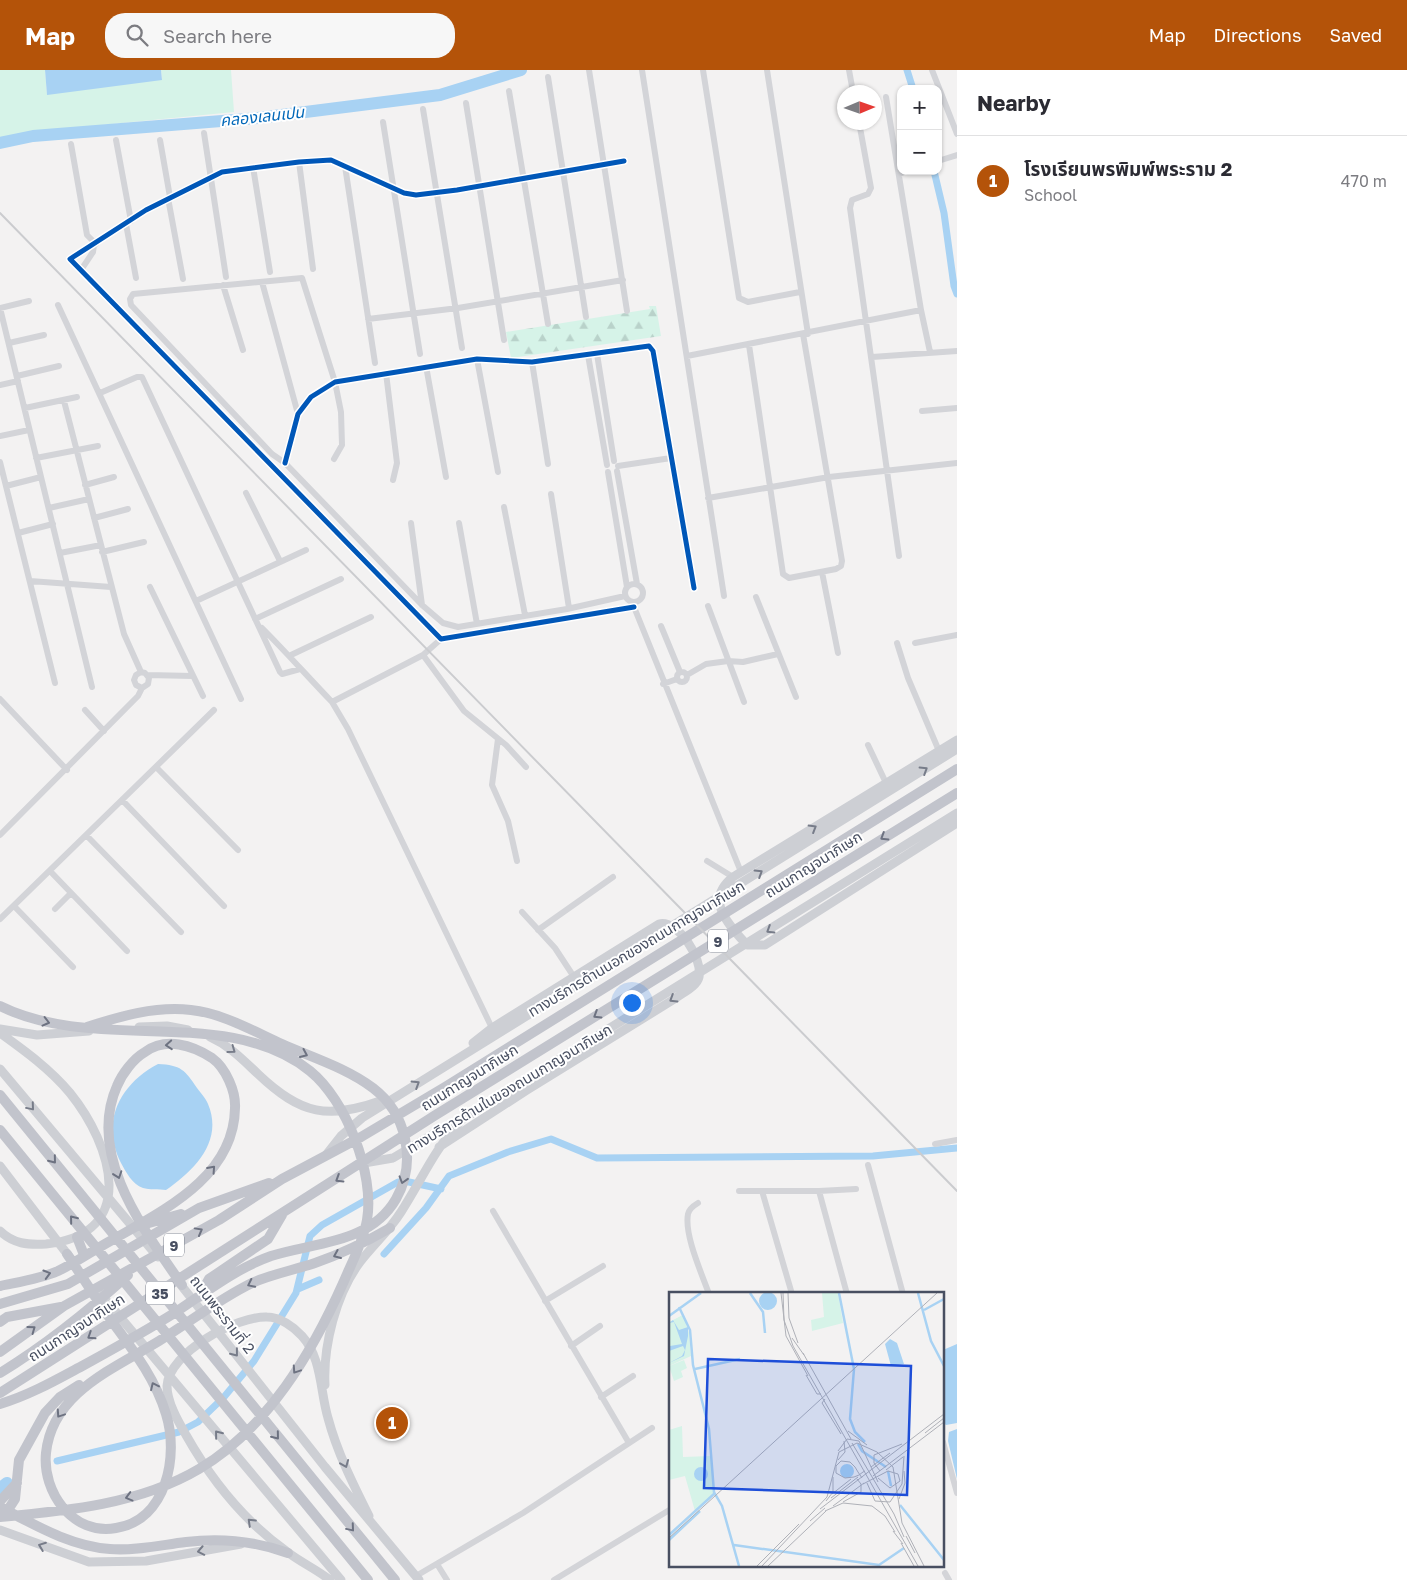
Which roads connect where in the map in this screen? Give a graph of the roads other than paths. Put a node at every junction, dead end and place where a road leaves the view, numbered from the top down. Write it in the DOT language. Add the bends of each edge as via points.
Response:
graph roads {
  1 [pos="589,70"];
  2 [pos="642,70"];
  3 [pos="703,70"];
  4 [pos="767,70"];
  5 [pos="849,70"];
  6 [pos="932,70"];
  7 [pos="548,77"];
  8 [pos="852,85"];
  9 [pos="509,91"];
  10 [pos="886,97"];
  11 [pos="466,103"];
  12 [pos="423,109"];
  13 [pos="383,122"];
  14 [pos="860,130"];
  15 [pos="204,133"];
  16 [pos="957,134"];
  17 [pos="116,140"];
  18 [pos="160,140"];
  19 [pos="71,144"];
  20 [pos="957,155"];
  21 [pos="942,160"];
  22 [pos="624,161"];
  23 [pos="299,162"];
  24 [pos="897,162"];
  25 [pos="604,165"];
  26 [pos="344,166"];
  27 [pos="253,167"];
  28 [pos="563,171"];
  29 [pos="899,175"];
  30 [pos="212,177"];
  31 [pos="523,178"];
  32 [pos="478,186"];
  33 [pos="391,188"];
  34 [pos="436,192"];
  35 [pos="169,198"];
  36 [pos="128,222"];
  37 [pos="95,245"];
  38 [pos="313,269"];
  39 [pos="81,270"];
  40 [pos="270,272"];
  41 [pos="226,277"];
  42 [pos="136,278"];
  43 [pos="184,279"];
  44 [pos="623,280"];
  45 [pos="262,282"];
  46 [pos="223,284"];
  47 [pos="582,287"];
  48 [pos="800,292"];
  49 [pos="542,294"];
  50 [pos="29,301"];
  51 [pos="498,301"];
  52 [pos="58,305"];
  53 [pos="0,308"];
  54 [pos="456,308"];
  55 [pos="921,310"];
  56 [pos="628,311"];
  57 [pos="412,314"];
  58 [pos="586,317"];
  59 [pos="368,319"];
  60 [pos="865,322"];
  61 [pos="548,324"];
  62 [pos="3,334"];
  63 [pos="806,334"];
  64 [pos="44,335"];
  65 [pos="504,340"];
  66 [pos="9,343"];
  67 [pos="749,345"];
  68 [pos="462,348"];
  69 [pos="243,350"];
  70 [pos="957,351"];
  71 [pos="930,352"];
  72 [pos="420,354"];
  73 [pos="597,354"];
  74 [pos="588,355"];
  75 [pos="687,356"];
  76 [pos="872,357"];
  77 [pos="477,359"];
  78 [pos="532,362"];
  79 [pos="375,363"];
  80 [pos="59,366"];
  81 [pos="426,366"];
  82 [pos="386,373"];
  83 [pos="17,378"];
  84 [pos="335,382"];
  85 [pos="0,385"];
  86 [pos="100,393"];
  87 [pos="77,397"];
  88 [pos="64,401"];
  89 [pos="25,408"];
  90 [pos="957,408"];
  91 [pos="922,411"];
  92 [pos="298,414"];
  93 [pos="29,430"];
  94 [pos="0,436"];
  95 [pos="98,446"];
  96 [pos="77,451"];
  97 [pos="36,458"];
  98 [pos="671,458"];
  99 [pos="334,459"];
  100 [pos="0,462"];
  101 [pos="285,462"];
  102 [pos="957,463"];
  103 [pos="548,464"];
  104 [pos="616,466"];
  105 [pos="607,468"];
  106 [pos="498,472"];
  107 [pos="886,472"];
  108 [pos="41,477"];
  109 [pos="114,477"];
  110 [pos="446,477"];
  111 [pos="829,478"];
  112 [pos="393,480"];
  113 [pos="85,485"];
  114 [pos="6,486"];
  115 [pos="771,488"];
  116 [pos="246,493"];
  117 [pos="551,494"];
  118 [pos="89,498"];
  119 [pos="708,498"];
  120 [pos="504,507"];
  121 [pos="49,508"];
  122 [pos="128,509"];
  123 [pos="94,518"];
  124 [pos="411,523"];
  125 [pos="459,523"];
  126 [pos="53,524"];
  127 [pos="18,533"];
  128 [pos="144,542"];
  129 [pos="101,549"];
  130 [pos="306,550"];
  131 [pos="60,554"];
  132 [pos="898,556"];
  133 [pos="280,561"];
  134 [pos="822,572"];
  135 [pos="341,579"];
  136 [pos="30,581"];
  137 [pos="238,581"];
  138 [pos="68,584"];
  139 [pos="637,584"];
  140 [pos="111,587"];
  141 [pos="150,587"];
  142 [pos="627,587"];
  143 [pos="694,588"];
  144 [pos="625,596"];
  145 [pos="724,596"];
  146 [pos="756,597"];
  147 [pos="196,601"];
  148 [pos="422,605"];
  149 [pos="634,605"];
  150 [pos="708,606"];
  151 [pos="569,608"];
  152 [pos="525,615"];
  153 [pos="370,617"];
  154 [pos="257,622"];
  155 [pos="477,624"];
  156 [pos="661,626"];
  157 [pos="957,635"];
  158 [pos="441,639"];
  159 [pos="897,643"];
  160 [pos="915,643"];
  161 [pos="838,653"];
  162 [pos="778,654"];
  163 [pos="291,655"];
  164 [pos="423,655"];
  165 [pos="728,661"];
  166 [pos="300,669"];
  167 [pos="144,674"];
  168 [pos="681,675"];
  169 [pos="193,676"];
  170 [pos="54,683"];
  171 [pos="663,684"];
  172 [pos="92,688"];
  173 [pos="142,688"];
  174 [pos="203,696"];
  175 [pos="796,697"];
  176 [pos="0,698"];
  177 [pos="241,699"];
  178 [pos="332,702"];
  179 [pos="744,702"];
  180 [pos="85,710"];
  181 [pos="214,710"];
  182 [pos="104,731"];
  183 [pos="498,739"];
  184 [pos="957,740"];
  185 [pos="868,745"];
  186 [pos="957,749"];
  187 [pos="939,751"];
  188 [pos="156,767"];
  189 [pos="526,767"];
  190 [pos="957,769"];
  191 [pos="67,770"];
  192 [pos="889,787"];
  193 [pos="957,793"];
  194 [pos="122,801"];
  195 [pos="957,813"];
  196 [pos="957,823"];
  197 [pos="0,834"];
  198 [pos="87,836"];
  199 [pos="238,850"];
  200 [pos="517,861"];
  201 [pos="707,861"];
  202 [pos="50,871"];
  203 [pos="737,874"];
  204 [pos="613,877"];
  205 [pos="71,893"];
  206 [pos="14,906"];
  207 [pos="224,906"];
  208 [pos="56,909"];
  209 [pos="522,912"];
  210 [pos="0,919"];
  211 [pos="538,930"];
  212 [pos="181,932"];
  213 [pos="127,951"];
  214 [pos="73,967"];
  215 [pos="574,977"];
  216 [pos="0,1006"];
  217 [pos="0,1029"];
  218 [pos="493,1032"];
  219 [pos="67,1033"];
  220 [pos="0,1034"];
  221 [pos="0,1070"];
  222 [pos="0,1095"];
  223 [pos="398,1095"];
  224 [pos="463,1119"];
  225 [pos="0,1130"];
  226 [pos="957,1140"];
  227 [pos="935,1144"];
  228 [pos="439,1147"];
  229 [pos="324,1157"];
  230 [pos="364,1163"];
  231 [pos="868,1165"];
  232 [pos="0,1166"];
  233 [pos="282,1179"];
  234 [pos="856,1189"];
  235 [pos="739,1190"];
  236 [pos="762,1191"];
  237 [pos="819,1191"];
  238 [pos="698,1203"];
  239 [pos="199,1208"];
  240 [pos="493,1211"];
  241 [pos="281,1215"];
  242 [pos="390,1228"];
  243 [pos="131,1229"];
  244 [pos="0,1231"];
  245 [pos="77,1237"];
  246 [pos="67,1254"];
  247 [pos="84,1255"];
  248 [pos="140,1264"];
  249 [pos="603,1266"];
  250 [pos="182,1285"];
  251 [pos="0,1286"];
  252 [pos="708,1292"];
  253 [pos="791,1292"];
  254 [pos="846,1292"];
  255 [pos="902,1292"];
  256 [pos="199,1296"];
  257 [pos="545,1301"];
  258 [pos="0,1304"];
  259 [pos="64,1306"];
  260 [pos="164,1319"];
  261 [pos="0,1322"];
  262 [pos="600,1326"];
  263 [pos="160,1340"];
  264 [pos="571,1346"];
  265 [pos="0,1352"];
  266 [pos="0,1373"];
  267 [pos="98,1376"];
  268 [pos="633,1376"];
  269 [pos="0,1393"];
  270 [pos="601,1397"];
  271 [pos="0,1404"];
  272 [pos="328,1418"];
  273 [pos="652,1428"];
  274 [pos="629,1443"];
  275 [pos="944,1446"];
  276 [pos="17,1487"];
  277 [pos="957,1493"];
  278 [pos="0,1501"];
  279 [pos="0,1507"];
  280 [pos="669,1510"];
  281 [pos="0,1517"];
  282 [pos="0,1522"];
  283 [pos="0,1530"];
  284 [pos="377,1532"];
  285 [pos="249,1543"];
  286 [pos="288,1553"];
  287 [pos="437,1564"];
  288 [pos="315,1569"];
  289 [pos="945,1573"];
  290 [pos="417,1578"];
  291 [pos="320,1580"];
  292 [pos="330,1580"];
  293 [pos="341,1580"];
  294 [pos="368,1580"];
  295 [pos="395,1580"];
  296 [pos="447,1580"];
  297 [pos="554,1580"];
  298 [pos="950,1580"];
  1 -- 25 [label="street"];
  2 -- 75 [label="street"];
  3 -- 48 [label="street" via="740,298 748,302"];
  4 -- 48 [label="street"];
  5 -- 8 [label="street"];
  6 -- 16 [label="street"];
  7 -- 28 [label="street"];
  9 -- 31 [label="street"];
  10 -- 24 [label="street"];
  11 -- 32 [label="street"];
  12 -- 34 [label="street"];
  13 -- 33 [label="street"];
  14 -- 60 [label="street" via="871,188 868,194 852,200 850,208"];
  15 -- 30 [label="street"];
  17 -- 36 [label="street"];
  18 -- 35 [label="street"];
  19 -- 37 [label="street" via="87,235"];
  20 -- 21 [label="street"];
  22 -- 25 [label="street"];
  23 -- 26 [label="street" via="331,160"];
  23 -- 27 [label="street"];
  23 -- 38 [label="street"];
  25 -- 28 [label="street"];
  25 -- 44 [label="street"];
  26 -- 33 [label="street"];
  26 -- 59 [label="street"];
  27 -- 30 [label="street"];
  27 -- 40 [label="street"];
  28 -- 31 [label="street"];
  28 -- 47 [label="street"];
  29 -- 55 [label="street"];
  30 -- 35 [label="street"];
  30 -- 41 [label="street"];
  31 -- 32 [label="street"];
  31 -- 49 [label="street"];
  32 -- 34 [label="street"];
  32 -- 51 [label="street"];
  33 -- 34 [label="street" via="416,195"];
  33 -- 57 [label="street"];
  34 -- 54 [label="street"];
  35 -- 36 [label="street"];
  35 -- 43 [label="street"];
  36 -- 37 [label="street"];
  36 -- 42 [label="street"];
  37 -- 39 [label="street" via="94,252"];
  37 -- 39 [label="street" via="85,247 70,259"];
  39 -- 158 [label="street"];
  44 -- 47 [label="street"];
  44 -- 56 [label="street"];
  45 -- 46 [label="street"];
  45 -- 84 [label="street" via="302,278"];
  45 -- 92 [label="street"];
  46 -- 69 [label="street"];
  46 -- 101 [label="street" via="133,294 131,305 272,454"];
  47 -- 49 [label="street"];
  47 -- 58 [label="street"];
  48 -- 63 [label="street"];
  49 -- 51 [label="street"];
  49 -- 61 [label="street"];
  50 -- 53 [label="street"];
  51 -- 54 [label="street"];
  51 -- 65 [label="street"];
  52 -- 86 [label="street"];
  53 -- 62 [label="street"];
  54 -- 57 [label="street"];
  54 -- 68 [label="street"];
  55 -- 60 [label="street"];
  55 -- 71 [label="street"];
  57 -- 59 [label="street"];
  57 -- 72 [label="street"];
  59 -- 79 [label="street"];
  60 -- 63 [label="street"];
  60 -- 76 [label="street"];
  62 -- 66 [label="street"];
  63 -- 67 [label="street"];
  63 -- 111 [label="street"];
  64 -- 66 [label="street"];
  66 -- 83 [label="street"];
  67 -- 75 [label="street"];
  67 -- 115 [label="street"];
  70 -- 71 [label="street"];
  71 -- 76 [label="street"];
  73 -- 74 [label="street"];
  73 -- 98 [label="street" via="652,348"];
  73 -- 104 [label="street"];
  74 -- 78 [label="street"];
  74 -- 105 [label="street"];
  75 -- 119 [label="street"];
  76 -- 107 [label="street"];
  77 -- 78 [label="street"];
  77 -- 81 [label="street"];
  77 -- 106 [label="street"];
  78 -- 103 [label="street"];
  80 -- 83 [label="street"];
  81 -- 82 [label="street"];
  81 -- 110 [label="street"];
  82 -- 84 [label="street"];
  82 -- 112 [label="street" via="398,463"];
  83 -- 85 [label="street"];
  83 -- 89 [label="street"];
  84 -- 92 [label="street" via="311,397"];
  84 -- 99 [label="street" via="341,412 342,445"];
  86 -- 137 [label="street" via="142,377"];
  86 -- 147 [label="street"];
  87 -- 88 [label="street"];
  88 -- 89 [label="street"];
  88 -- 96 [label="street"];
  89 -- 93 [label="street"];
  90 -- 91 [label="street"];
  92 -- 101 [label="street"];
  93 -- 94 [label="street"];
  93 -- 97 [label="street"];
  95 -- 96 [label="street"];
  96 -- 97 [label="street"];
  96 -- 113 [label="street"];
  97 -- 108 [label="street"];
  98 -- 104 [label="street"];
  98 -- 143 [label="street"];
  100 -- 114 [label="street"];
  101 -- 148 [label="street"];
  102 -- 107 [label="street"];
  104 -- 105 [label="street"];
  104 -- 105 [label="street" via="612,473"];
  104 -- 139 [label="street"];
  105 -- 142 [label="street"];
  107 -- 111 [label="street"];
  107 -- 132 [label="street"];
  108 -- 114 [label="street"];
  108 -- 121 [label="street"];
  109 -- 113 [label="street"];
  111 -- 115 [label="street"];
  111 -- 134 [label="street" via="842,561 836,569"];
  113 -- 118 [label="street"];
  114 -- 127 [label="street"];
  115 -- 119 [label="street"];
  115 -- 134 [label="street" via="783,574 789,578"];
  116 -- 133 [label="street"];
  117 -- 151 [label="street"];
  118 -- 121 [label="street"];
  118 -- 123 [label="street"];
  119 -- 145 [label="street"];
  120 -- 152 [label="street"];
  121 -- 126 [label="street"];
  122 -- 123 [label="street"];
  123 -- 129 [label="street"];
  124 -- 148 [label="street"];
  125 -- 155 [label="street"];
  126 -- 127 [label="street"];
  126 -- 131 [label="street"];
  127 -- 136 [label="street"];
  128 -- 129 [label="street"];
  129 -- 131 [label="street"];
  129 -- 140 [label="street"];
  130 -- 133 [label="street"];
  131 -- 138 [label="street"];
  133 -- 137 [label="street"];
  134 -- 161 [label="street"];
  135 -- 154 [label="street"];
  136 -- 138 [label="street"];
  136 -- 170 [label="street"];
  137 -- 147 [label="street"];
  137 -- 154 [label="street"];
  138 -- 140 [label="street"];
  138 -- 172 [label="street"];
  139 -- 142 [label="street"];
  139 -- 149 [label="street" via="643,594"];
  140 -- 167 [label="street" via="126,641"];
  141 -- 169 [label="street"];
  142 -- 144 [label="street"];
  144 -- 149 [label="street"];
  144 -- 151 [label="street"];
  146 -- 162 [label="street"];
  147 -- 177 [label="street"];
  148 -- 155 [label="street" via="450,626"];
  149 -- 158 [label="street"];
  149 -- 171 [label="street"];
  150 -- 165 [label="street"];
  151 -- 152 [label="street"];
  152 -- 155 [label="street"];
  153 -- 163 [label="street"];
  154 -- 163 [label="street"];
  154 -- 166 [label="street" via="280,672"];
  156 -- 168 [label="street"];
  157 -- 160 [label="street"];
  158 -- 164 [label="street"];
  159 -- 187 [label="street"];
  162 -- 165 [label="street" via="744,662"];
  162 -- 175 [label="street"];
  163 -- 166 [label="street"];
  164 -- 178 [label="street"];
  164 -- 183 [label="street" via="464,711"];
  165 -- 168 [label="street" via="700,666"];
  165 -- 179 [label="street"];
  166 -- 178 [label="street"];
  167 -- 169 [label="street"];
  167 -- 173 [label="street" via="148,684"];
  167 -- 173 [label="street" via="136,675 134,680"];
  168 -- 171 [label="street"];
  169 -- 174 [label="street"];
  171 -- 203 [label="street"];
  173 -- 182 [label="street"];
  176 -- 191 [label="street"];
  178 -- 218 [label="street" via="348,729"];
  180 -- 182 [label="street"];
  181 -- 188 [label="street"];
  182 -- 191 [label="street"];
  183 -- 189 [label="street"];
  183 -- 200 [label="street" via="492,785 508,821"];
  184 -- 187 [label="main road"];
  185 -- 192 [label="street"];
  192 -- 186 [label="main road, ทางบริการด้านนอกของถนนกาญจนาภิเษก, one-way"];
  187 -- 192 [label="main road"];
  188 -- 194 [label="street"];
  188 -- 199 [label="street"];
  190 -- 229 [label="highway, ถนนกาญจนาภิเษก / 9" via="501,1052"];
  191 -- 197 [label="street"];
  203 -- 192 [label="main road, one-way"];
  218 -- 192 [label="main road, ทางบริการด้านนอกของถนนกาญจนาภิเษก, one-way"];
  193 -- 230 [label="highway, ถนนกาญจนาภิเษก / 9, one-way"];
  194 -- 198 [label="street"];
  194 -- 207 [label="street"];
  195 -- 224 [label="main road, ทางบริการด้านในของถนนกาญจนาภิเษก, one-way"];
  196 -- 203 [label="main road" via="765,945 747,945 729,926 720,904 719,893 723,885"];
  198 -- 202 [label="street"];
  198 -- 212 [label="street"];
  201 -- 203 [label="street"];
  202 -- 205 [label="street"];
  202 -- 206 [label="street"];
  204 -- 211 [label="street"];
  205 -- 208 [label="street"];
  205 -- 213 [label="street"];
  206 -- 210 [label="street"];
  206 -- 214 [label="street"];
  209 -- 211 [label="street"];
  211 -- 215 [label="street" via="555,948"];
  215 -- 218 [label="main road"];
  215 -- 228 [label="main road, one-way" via="666,922 672,924 686,941 700,968 695,984 676,998"];
  216 -- 281 [label="highway, one-way" via="33,1019 71,1027 239,1038 266,1046 294,1060 325,1085 343,1112 363,1171 368,1206 361,1241 317,1336 271,1406 228,1449 192,1473 140,1494 93,1505"];
  217 -- 219 [label="main road" via="37,1034"];
  223 -- 218 [label="main road, ทางบริการด้านนอกของถนนกาญจนาภิเษก, one-way"];
  219 -- 223 [label="main road, one-way" via="167,1026 200,1032 237,1053 289,1101 320,1111 345,1111"];
  219 -- 256 [label="highway, one-way" via="130,1014 169,1009 206,1012 356,1077 384,1097 405,1133 407,1159 403,1183 396,1199 373,1225 344,1239 300,1247 248,1267"];
  220 -- 245 [label="main road" via="56,1078 81,1109 98,1141 107,1172 109,1200 99,1220"];
  221 -- 250 [label="main road, ถนนพระรามที่ 2 / 35, one-way"];
  222 -- 295 [label="highway, 35, one-way"];
  223 -- 229 [label="main road, ทางบริการด้านนอกของถนนกาญจนาภิเษก" via="352,1125"];
  224 -- 228 [label="main road"];
  224 -- 230 [label="main road, ทางบริการด้านในของถนนกาญจนาภิเษก" via="393,1158"];
  294 -- 225 [label="highway, 35, one-way"];
  226 -- 227 [label="street"];
  228 -- 242 [label="main road"];
  229 -- 233 [label="highway, ถนนกาญจนาภิเษก / 9"];
  230 -- 241 [label="highway, ถนนกาญจนาภิเษก / 9, one-way"];
  231 -- 255 [label="street"];
  232 -- 246 [label="main road"];
  233 -- 239 [label="highway"];
  248 -- 233 [label="highway, ถนนกาญจนาภิเษก / 9, one-way" via="219,1220"];
  234 -- 237 [label="street"];
  235 -- 236 [label="street"];
  236 -- 237 [label="street"];
  236 -- 253 [label="street"];
  237 -- 254 [label="street"];
  238 -- 252 [label="street" via="692,1206 687,1216"];
  239 -- 243 [label="highway"];
  239 -- 258 [label="highway" via="80,1279"];
  240 -- 257 [label="street"];
  241 -- 256 [label="highway" via="268,1239 209,1279"];
  241 -- 269 [label="highway, ถนนกาญจนาภิเษก / 9, one-way"];
  242 -- 263 [label="highway, one-way" via="366,1242 313,1264 270,1276 238,1291"];
  242 -- 272 [label="main road" via="360,1262 340,1301 325,1363"];
  243 -- 247 [label="highway"];
  243 -- 250 [label="highway, one-way" via="194,1188 216,1166 227,1150 235,1123 236,1102 232,1086 214,1060 183,1044 162,1045 144,1052 124,1072 108,1116 110,1148 130,1204"];
  244 -- 245 [label="main road" via="18,1243 32,1245"];
  245 -- 247 [label="highway"];
  267 -- 246 [label="highway, one-way" via="58,1415 48,1437 48,1477 53,1495 72,1517 98,1528 115,1529 132,1523 149,1510 164,1488 172,1453 166,1416 144,1365"];
  293 -- 246 [label="main road, one-way"];
  251 -- 247 [label="highway, one-way" via="58,1271"];
  248 -- 259 [label="highway, ถนนกาญจนาภิเษก / 9"];
  248 -- 266 [label="highway, ถนนกาญจนาภิเษก" via="86,1314"];
  249 -- 257 [label="street"];
  250 -- 284 [label="main road, ถนนพระรามที่ 2 / 35, one-way"];
  256 -- 260 [label="highway"];
  257 -- 264 [label="street"];
  259 -- 261 [label="highway" via="7,1317"];
  265 -- 259 [label="highway, ถนนกาญจนาภิเษก / 9, one-way"];
  260 -- 263 [label="highway"];
  260 -- 271 [label="highway" via="26,1396"];
  262 -- 264 [label="street"];
  263 -- 267 [label="highway"];
  264 -- 270 [label="street"];
  267 -- 276 [label="highway" via="50,1406 17,1468"];
  268 -- 270 [label="street"];
  270 -- 274 [label="street"];
  272 -- 284 [label="main road, one-way"];
  286 -- 272 [label="main road, one-way" via="224,1494 180,1424 167,1386 171,1373 184,1355 200,1343 249,1319 269,1317 290,1325 313,1351"];
  273 -- 274 [label="street"];
  274 -- 287 [label="street" via="524,1513"];
  275 -- 277 [label="street"];
  276 -- 278 [label="highway"];
  276 -- 282 [label="highway" via="12,1504"];
  279 -- 285 [label="highway" via="64,1538 111,1549 212,1540"];
  280 -- 297 [label="street"];
  285 -- 283 [label="main road, one-way" via="146,1561 89,1562"];
  284 -- 290 [label="main road, ถนนพระรามที่ 2 / 35"];
  285 -- 286 [label="highway"];
  286 -- 288 [label="main road"];
  287 -- 290 [label="street"];
  287 -- 296 [label="street"];
  288 -- 291 [label="street"];
  288 -- 292 [label="main road"];
  289 -- 298 [label="street"];
}
